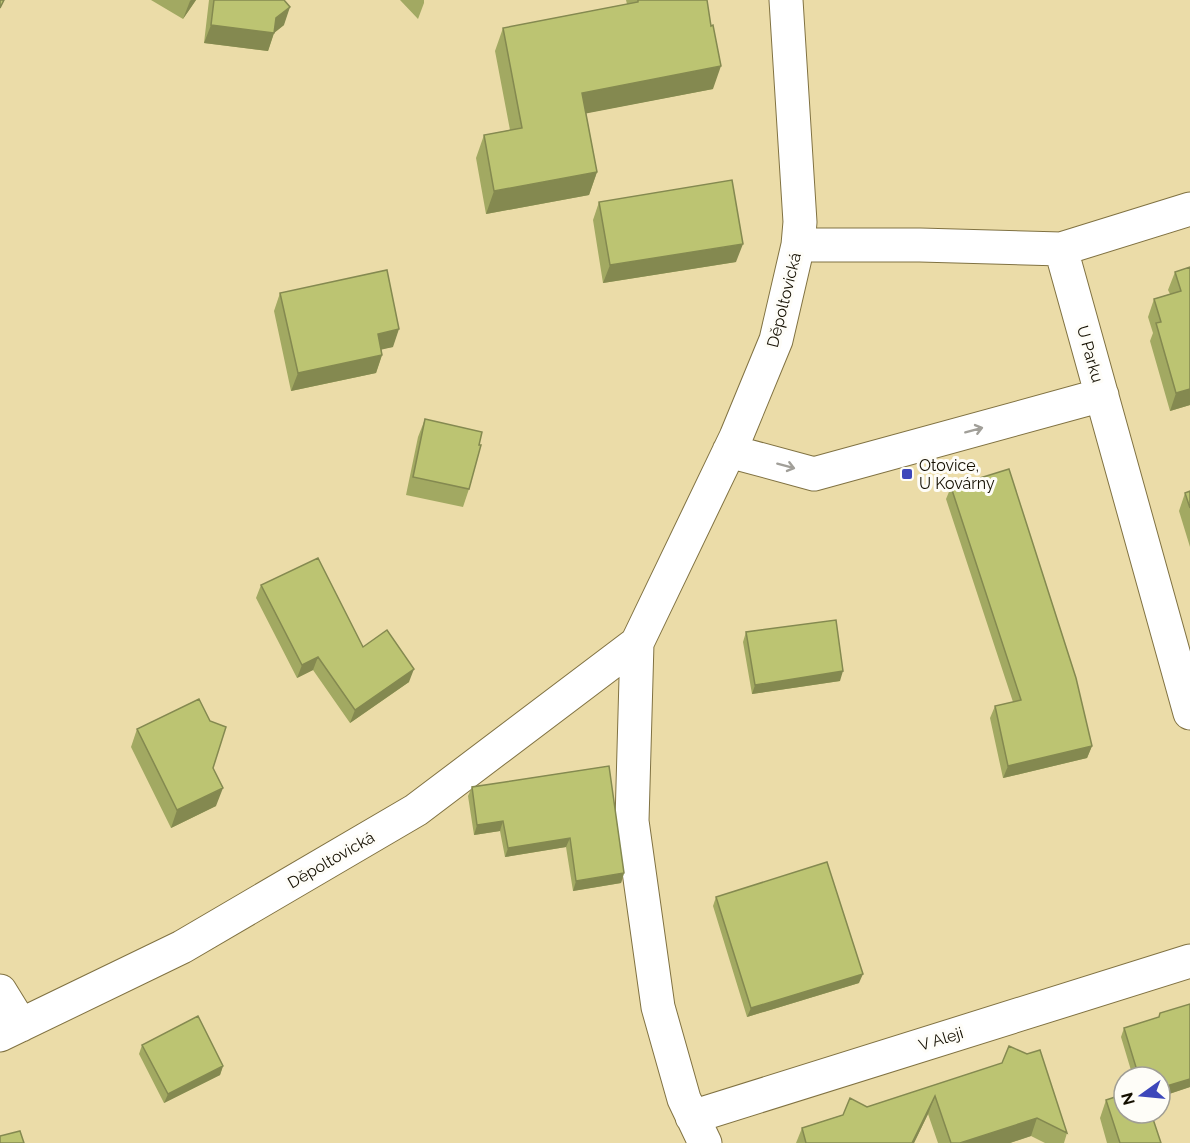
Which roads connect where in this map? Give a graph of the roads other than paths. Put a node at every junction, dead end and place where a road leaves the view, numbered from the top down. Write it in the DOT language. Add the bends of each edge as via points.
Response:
graph roads {
  1 [pos="786,0"];
  2 [pos="1190,209"];
  3 [pos="798,245"];
  4 [pos="1061,249"];
  5 [pos="1102,395"];
  6 [pos="729,451"];
  7 [pos="637,643"];
  8 [pos="1190,713"];
  9 [pos="1190,960"];
  10 [pos="0,991"];
  11 [pos="11,1030"];
  12 [pos="699,1130"];
  1 -- 3 [label="street, Děpoltovická" via="800,222"];
  2 -- 4 [label="street"];
  3 -- 4 [label="street"];
  3 -- 6 [label="street, Děpoltovická" via="776,340"];
  4 -- 5 [label="street, U Parku"];
  6 -- 5 [label="street, one-way" via="814,474"];
  5 -- 8 [label="street, U Parku"];
  6 -- 7 [label="street, Děpoltovická"];
  7 -- 11 [label="street, Děpoltovická" via="416,810 182,947"];
  7 -- 12 [label="street, Děpoltovická" via="632,821 658,1007 684,1099"];
  9 -- 12 [label="street, V Aleji"];
  10 -- 11 [label="street"];
}
